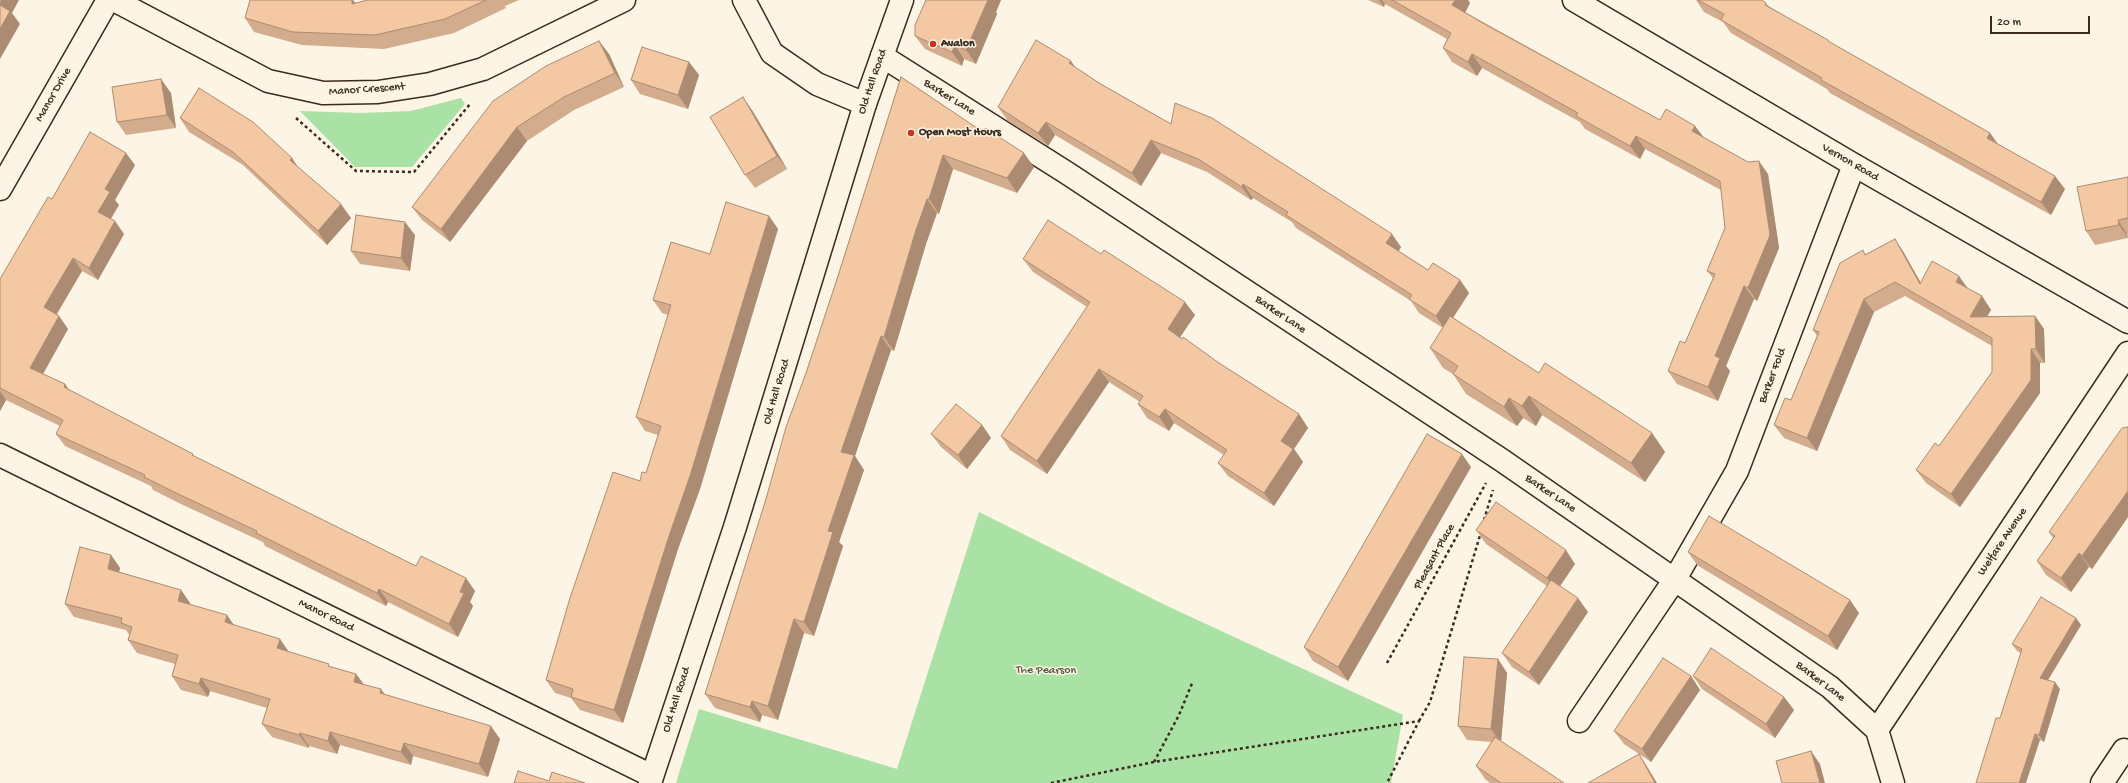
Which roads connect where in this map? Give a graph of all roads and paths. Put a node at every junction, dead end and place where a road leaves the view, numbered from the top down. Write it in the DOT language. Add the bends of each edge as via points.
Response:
graph roads {
  1 [pos="108,0"];
  2 [pos="114,0"];
  3 [pos="624,0"];
  4 [pos="744,0"];
  5 [pos="902,0"];
  6 [pos="1574,0"];
  7 [pos="882,56"];
  8 [pos="483,69"];
  9 [pos="866,104"];
  10 [pos="296,117"];
  11 [pos="1854,165"];
  12 [pos="0,189"];
  13 [pos="2128,322"];
  14 [pos="2128,353"];
  15 [pos="0,455"];
  16 [pos="1496,465"];
  17 [pos="1484,521"];
  18 [pos="1482,528"];
  19 [pos="1675,579"];
  20 [pos="1387,663"];
  21 [pos="1193,681"];
  22 [pos="1419,721"];
  23 [pos="1579,721"];
  24 [pos="1877,730"];
  25 [pos="2124,750"];
  26 [pos="1154,762"];
  27 [pos="651,780"];
  28 [pos="1051,783"];
  29 [pos="1387,783"];
  30 [pos="1893,783"];
  31 [pos="2102,783"];
  1 -- 12 [label="street, Manor Drive"];
  2 -- 8 [label="street, Manor Crescent" via="268,81 323,93 378,92 416,86"];
  3 -- 8 [label="street, Manor Crescent"];
  4 -- 9 [label="street" via="772,53 817,84"];
  5 -- 7 [label="street, Old Hall Road"];
  6 -- 11 [label="street, Vernon Road"];
  7 -- 9 [label="street, Old Hall Road"];
  7 -- 16 [label="street, Barker Lane" via="1067,173"];
  8 -- 10 [label="path" via="477,95 414,172 356,171"];
  9 -- 27 [label="street, Old Hall Road" via="737,520"];
  11 -- 13 [label="street, Vernon Road"];
  11 -- 19 [label="street, Barker Fold" via="1737,471"];
  14 -- 24 [label="street, Welfare Avenue"];
  15 -- 27 [label="street, Manor Road"];
  16 -- 17 [label="path" via="1495,484"];
  16 -- 19 [label="street, Barker Lane"];
  16 -- 20 [label="path, Pleasant Place"];
  18 -- 22 [label="path" via="1430,702"];
  19 -- 23 [label="street"];
  19 -- 24 [label="street, Barker Lane" via="1830,687"];
  21 -- 26 [label="path" via="1179,715"];
  22 -- 26 [label="path"];
  22 -- 29 [label="path"];
  24 -- 30 [label="street"];
  25 -- 31 [label="street"];
  26 -- 28 [label="path"];
}
